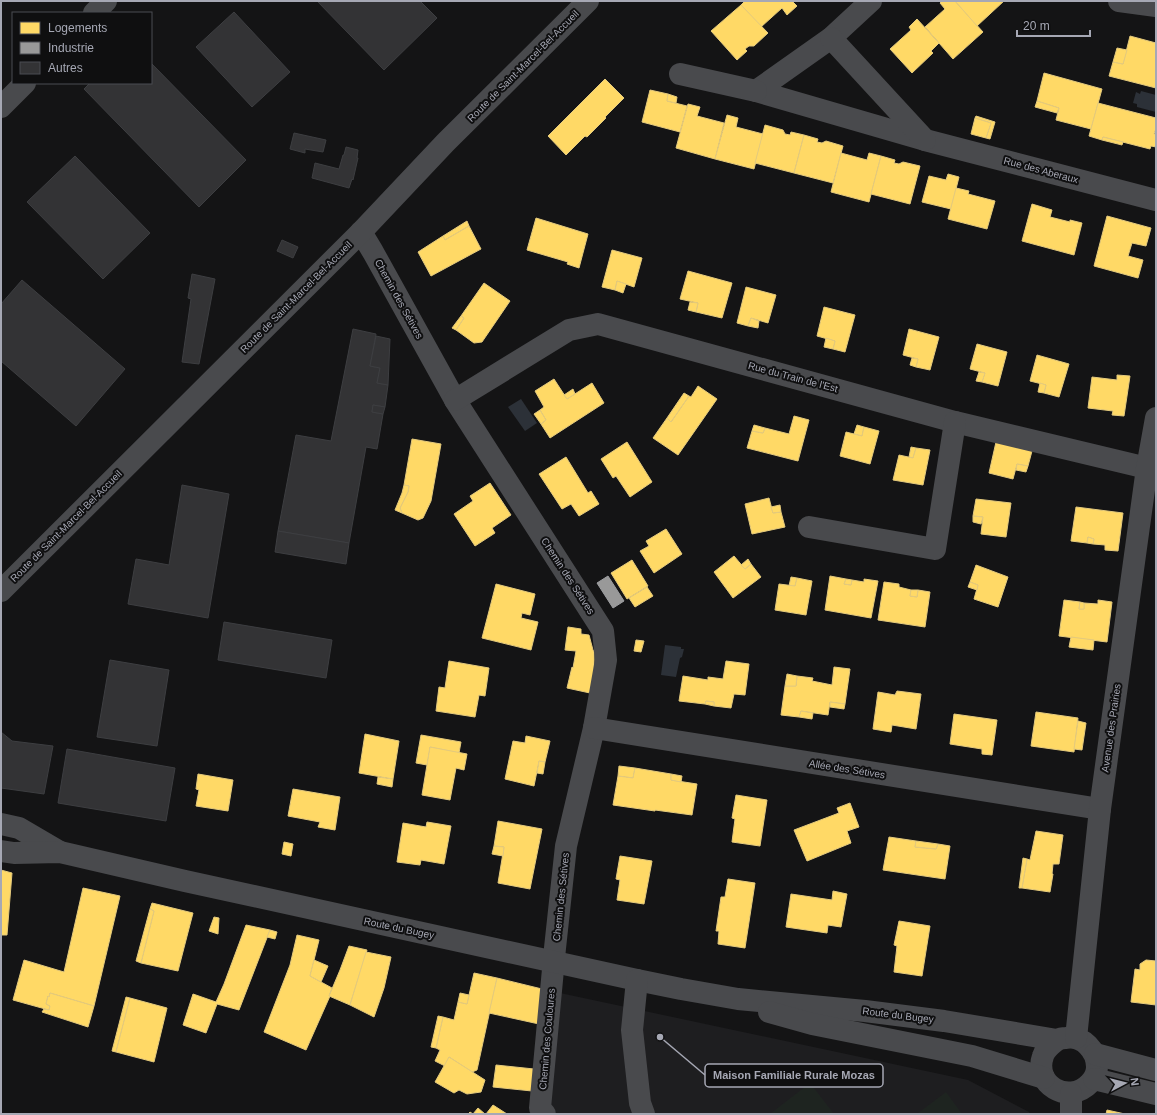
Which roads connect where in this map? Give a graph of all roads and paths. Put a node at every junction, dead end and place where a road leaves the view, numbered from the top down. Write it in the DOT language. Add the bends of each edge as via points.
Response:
graph roads {
  1 [pos="106,1"];
  2 [pos="588,1"];
  3 [pos="871,1"];
  4 [pos="1119,1"];
  5 [pos="1156,6"];
  6 [pos="95,12"];
  7 [pos="831,38"];
  8 [pos="680,74"];
  9 [pos="24,84"];
  10 [pos="756,91"];
  11 [pos="1,107"];
  12 [pos="925,140"];
  13 [pos="1156,200"];
  14 [pos="361,232"];
  15 [pos="455,400"];
  16 [pos="1156,418"];
  17 [pos="956,422"];
  18 [pos="1147,468"];
  19 [pos="810,527"];
  20 [pos="1,591"];
  21 [pos="594,728"];
  22 [pos="1100,809"];
  23 [pos="1,824"];
  24 [pos="1,851"];
  25 [pos="60,852"];
  26 [pos="554,962"];
  27 [pos="637,980"];
  28 [pos="738,998"];
  29 [pos="1066,1039"];
  30 [pos="1095,1054"];
  31 [pos="1156,1070"];
  32 [pos="1044,1078"];
  33 [pos="1094,1079"];
  34 [pos="1156,1094"];
  35 [pos="1071,1104"];
  36 [pos="544,1114"];
  37 [pos="644,1114"];
  1 -- 6 [label="street"];
  2 -- 14 [label="street, Route de Saint-Marcel-Bel-Accueil" via="446,142"];
  3 -- 7 [label="street"];
  4 -- 5 [label="street"];
  7 -- 10 [label="street"];
  7 -- 12 [label="street"];
  8 -- 10 [label="street, Rue des Aberaux"];
  9 -- 11 [label="street"];
  10 -- 12 [label="street, Rue des Aberaux"];
  12 -- 13 [label="street, Rue des Aberaux"];
  14 -- 15 [label="street, Chemin des Sétives"];
  14 -- 20 [label="street, Route de Saint-Marcel-Bel-Accueil"];
  15 -- 17 [label="street, Rue du Train de l'Est" via="569,330 598,324"];
  15 -- 21 [label="street, Chemin des Sétives" via="603,631 606,660"];
  16 -- 18 [label="street, Avenue des Prairies"];
  17 -- 18 [label="street, Rue du Train de l'Est"];
  17 -- 19 [label="street" via="935,549"];
  18 -- 22 [label="street, Avenue des Prairies"];
  21 -- 22 [label="street, Allée des Sétives"];
  21 -- 26 [label="street, Chemin des Sétives" via="566,846"];
  22 -- 29 [label="street, Avenue des Prairies"];
  23 -- 25 [label="street, Route du Bugey" via="19,828"];
  24 -- 25 [label="street, Route du Bugey" via="14,854"];
  25 -- 26 [label="street, Route du Bugey"];
  26 -- 27 [label="street, Route du Bugey"];
  26 -- 36 [label="street, Chemin des Couloures" via="540,1108"];
  27 -- 28 [label="street, Route du Bugey"];
  27 -- 37 [label="street" via="632,1030 640,1103"];
  28 -- 29 [label="street, Route du Bugey" via="865,1011"];
  28 -- 32 [label="street, Route du Bugey" via="765,1011 812,1024 972,1056"];
  29 -- 30 [label="street" via="1087,1044"];
  29 -- 32 [label="street" via="1048,1047 1041,1067"];
  30 -- 31 [label="street"];
  30 -- 33 [label="street" via="1097,1071"];
  32 -- 35 [label="street"];
  33 -- 34 [label="street"];
  33 -- 35 [label="street"];
}
